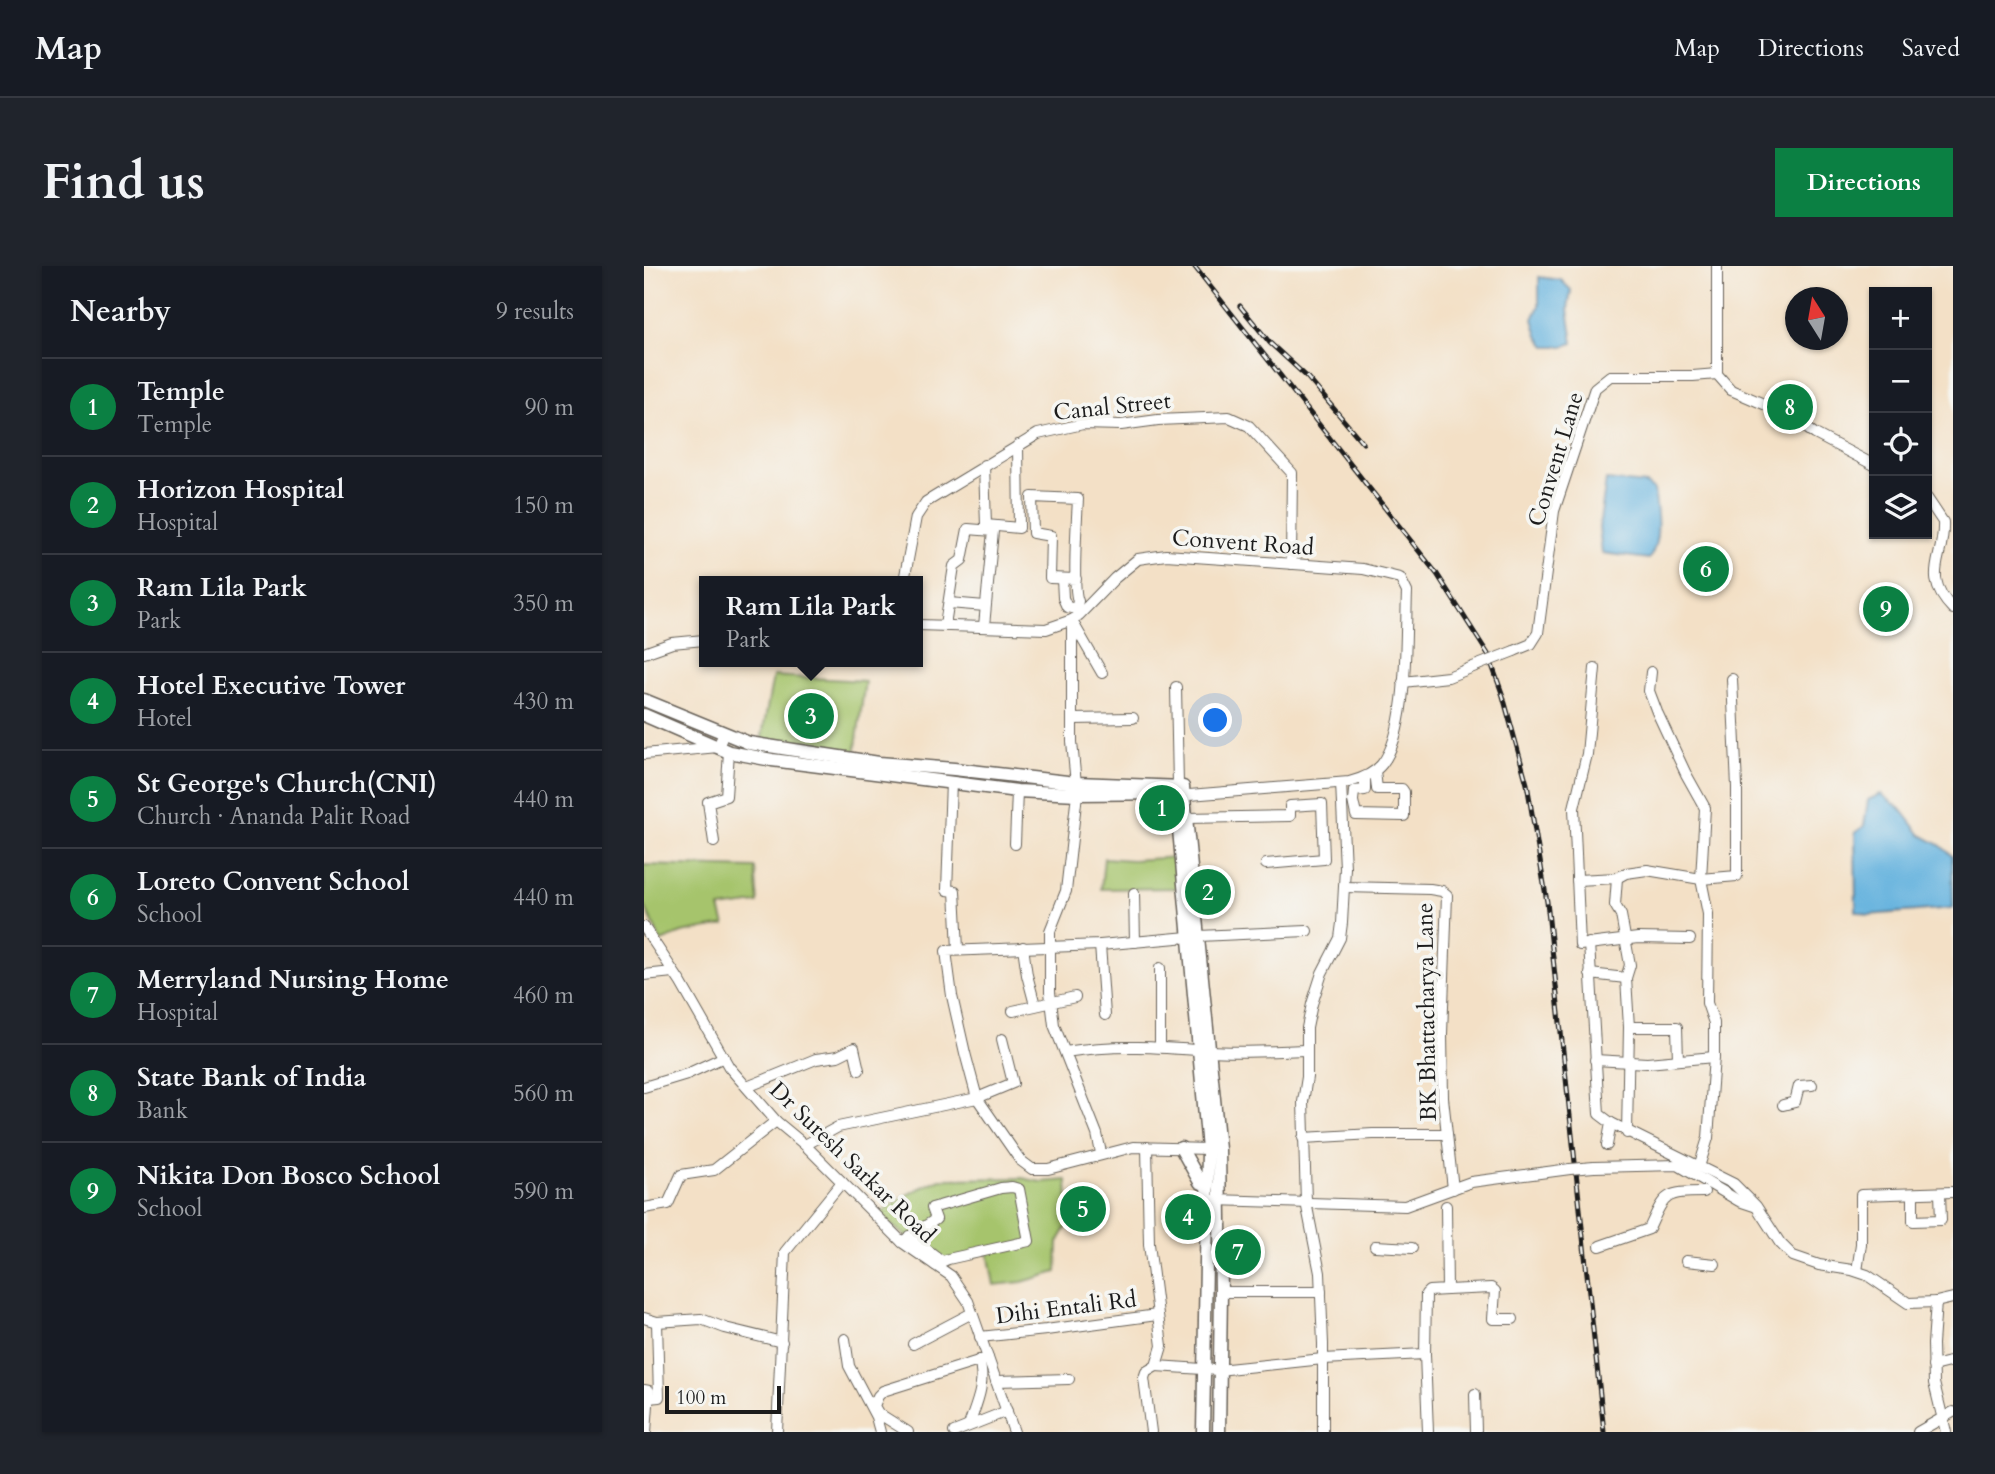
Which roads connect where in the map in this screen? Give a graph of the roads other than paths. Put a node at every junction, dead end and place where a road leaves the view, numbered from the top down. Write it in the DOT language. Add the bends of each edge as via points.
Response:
graph roads {
  1 [pos="1717,266"];
  2 [pos="1717,374"];
  3 [pos="1018,451"];
  4 [pos="1869,462"];
  5 [pos="985,466"];
  6 [pos="1932,506"];
  7 [pos="1291,564"];
  8 [pos="905,576"];
  9 [pos="1062,579"];
  10 [pos="1076,579"];
  11 [pos="949,603"];
  12 [pos="985,606"];
  13 [pos="1953,609"];
  14 [pos="1075,615"];
  15 [pos="923,625"];
  16 [pos="945,625"];
  17 [pos="984,626"];
  18 [pos="699,640"];
  19 [pos="644,653"];
  20 [pos="1595,668"];
  21 [pos="1651,672"];
  22 [pos="1102,673"];
  23 [pos="1732,679"];
  24 [pos="1403,682"];
  25 [pos="1176,687"];
  26 [pos="644,700"];
  27 [pos="644,715"];
  28 [pos="1133,718"];
  29 [pos="1072,719"];
  30 [pos="724,733"];
  31 [pos="723,749"];
  32 [pos="644,754"];
  33 [pos="1375,771"];
  34 [pos="1365,777"];
  35 [pos="951,782"];
  36 [pos="1341,783"];
  37 [pos="1077,789"];
  38 [pos="1377,789"];
  39 [pos="1366,790"];
  40 [pos="1017,791"];
  41 [pos="1180,792"];
  42 [pos="1187,818"];
  43 [pos="714,842"];
  44 [pos="1015,844"];
  45 [pos="1266,864"];
  46 [pos="1617,878"];
  47 [pos="1701,879"];
  48 [pos="1577,880"];
  49 [pos="1344,887"];
  50 [pos="1134,893"];
  51 [pos="644,927"];
  52 [pos="1307,931"];
  53 [pos="1194,937"];
  54 [pos="1626,939"];
  55 [pos="1690,939"];
  56 [pos="1135,942"];
  57 [pos="1584,944"];
  58 [pos="1050,945"];
  59 [pos="1100,945"];
  60 [pos="1023,947"];
  61 [pos="958,950"];
  62 [pos="1160,968"];
  63 [pos="673,972"];
  64 [pos="1590,974"];
  65 [pos="644,975"];
  66 [pos="1626,978"];
  67 [pos="1075,997"];
  68 [pos="1051,1002"];
  69 [pos="1035,1004"];
  70 [pos="1013,1011"];
  71 [pos="1105,1015"];
  72 [pos="1629,1027"];
  73 [pos="1002,1039"];
  74 [pos="1160,1046"];
  75 [pos="1204,1050"];
  76 [pos="1306,1050"];
  77 [pos="1065,1052"];
  78 [pos="724,1057"];
  79 [pos="1714,1057"];
  80 [pos="1595,1060"];
  81 [pos="1678,1060"];
  82 [pos="1629,1062"];
  83 [pos="859,1070"];
  84 [pos="1812,1085"];
  85 [pos="644,1087"];
  86 [pos="747,1087"];
  87 [pos="977,1098"];
  88 [pos="1783,1105"];
  89 [pos="776,1121"];
  90 [pos="1611,1123"];
  91 [pos="1627,1133"];
  92 [pos="1447,1134"];
  93 [pos="1303,1138"];
  94 [pos="1607,1144"];
  95 [pos="806,1146"];
  96 [pos="1147,1147"];
  97 [pos="1181,1148"];
  98 [pos="1208,1149"];
  99 [pos="1101,1153"];
  100 [pos="1699,1167"];
  101 [pos="842,1182"];
  102 [pos="1453,1188"];
  103 [pos="1704,1192"];
  104 [pos="1953,1192"];
  105 [pos="1940,1193"];
  106 [pos="1913,1194"];
  107 [pos="1211,1195"];
  108 [pos="1306,1202"];
  109 [pos="1447,1206"];
  110 [pos="1756,1206"];
  111 [pos="644,1208"];
  112 [pos="905,1239"];
  113 [pos="1375,1246"];
  114 [pos="1600,1246"];
  115 [pos="1412,1248"];
  116 [pos="1686,1261"];
  117 [pos="939,1263"];
  118 [pos="1715,1264"];
  119 [pos="1857,1271"];
  120 [pos="1447,1290"];
  121 [pos="1321,1292"];
  122 [pos="1221,1293"];
  123 [pos="1953,1298"];
  124 [pos="1936,1302"];
  125 [pos="972,1313"];
  126 [pos="1157,1315"];
  127 [pos="644,1318"];
  128 [pos="1513,1319"];
  129 [pos="657,1322"];
  130 [pos="981,1336"];
  131 [pos="845,1339"];
  132 [pos="782,1342"];
  133 [pos="914,1343"];
  134 [pos="1425,1353"];
  135 [pos="984,1359"];
  136 [pos="1324,1359"];
  137 [pos="1953,1361"];
  138 [pos="1156,1366"];
  139 [pos="1933,1366"];
  140 [pos="1203,1369"];
  141 [pos="1218,1370"];
  142 [pos="1069,1379"];
  143 [pos="996,1381"];
  144 [pos="646,1394"];
  145 [pos="1475,1394"];
  146 [pos="1007,1411"];
  147 [pos="1948,1414"];
  148 [pos="969,1425"];
  149 [pos="646,1432"];
  150 [pos="777,1432"];
  151 [pos="880,1432"];
  152 [pos="908,1432"];
  153 [pos="954,1432"];
  154 [pos="1014,1432"];
  155 [pos="1151,1432"];
  156 [pos="1203,1432"];
  157 [pos="1219,1432"];
  158 [pos="1324,1432"];
  159 [pos="1428,1432"];
  160 [pos="1476,1432"];
  161 [pos="1918,1432"];
  162 [pos="1946,1432"];
  1 -- 2 [label="street"];
  2 -- 4 [label="street" via="1731,390 1787,414"];
  2 -- 24 [label="street, Convent Lane, bridge" via="1610,376 1595,388 1554,511 1538,633 1531,644 1448,677"];
  3 -- 5 [label="street, Canal Street"];
  3 -- 5 [label="street" via="1019,528 986,525"];
  3 -- 7 [label="street, Canal Street" via="1038,434 1083,424 1229,417 1249,426 1292,473"];
  5 -- 8 [label="street, Canal Street" via="926,502 916,517"];
  6 -- 13 [label="street" via="1943,522 1937,587"];
  7 -- 14 [label="street, Convent Road" via="1166,555 1138,559"];
  7 -- 24 [label="street, Convent Road" via="1363,569 1400,578 1408,592"];
  9 -- 10 [label="street"];
  9 -- 10 [label="street" via="1050,578 1051,536 1033,533 1032,497 1078,499"];
  9 -- 14 [label="street" via="1063,598"];
  10 -- 14 [label="street"];
  11 -- 12 [label="street"];
  11 -- 12 [label="street" via="954,566 962,559 968,529 993,531"];
  11 -- 16 [label="street"];
  12 -- 17 [label="street"];
  14 -- 17 [label="street" via="1046,629"];
  14 -- 22 [label="street"];
  14 -- 29 [label="street"];
  15 -- 16 [label="street"];
  16 -- 17 [label="street"];
  18 -- 19 [label="street" via="672,643"];
  20 -- 48 [label="street" via="1587,754 1574,808"];
  21 -- 47 [label="street" via="1649,691 1657,712 1705,808"];
  23 -- 47 [label="street" via="1737,876"];
  24 -- 33 [label="street" via="1401,715 1389,751"];
  25 -- 41 [label="street"];
  26 -- 30 [label="main road"];
  27 -- 31 [label="main road"];
  28 -- 29 [label="street"];
  29 -- 37 [label="street"];
  30 -- 31 [label="street"];
  30 -- 37 [label="main road" via="749,743"];
  31 -- 32 [label="street"];
  31 -- 35 [label="main road" via="772,760"];
  31 -- 43 [label="street" via="726,796 708,802"];
  33 -- 34 [label="street"];
  33 -- 38 [label="street"];
  34 -- 36 [label="street"];
  34 -- 39 [label="street"];
  35 -- 40 [label="main road"];
  35 -- 61 [label="street" via="947,890 955,891"];
  36 -- 41 [label="street"];
  36 -- 49 [label="street"];
  37 -- 40 [label="main road"];
  37 -- 41 [label="main road"];
  37 -- 58 [label="street" via="1066,891 1050,931"];
  38 -- 39 [label="street"];
  38 -- 39 [label="street" via="1402,789 1404,816 1356,815 1354,790"];
  40 -- 44 [label="street"];
  41 -- 42 [label="main road"];
  41 -- 53 [label="main road"];
  42 -- 45 [label="street" via="1290,816 1290,806 1322,804 1324,859"];
  42 -- 53 [label="main road"];
  46 -- 47 [label="street" via="1647,870"];
  46 -- 48 [label="street"];
  46 -- 54 [label="street" via="1615,905"];
  47 -- 79 [label="street" via="1708,914 1707,1003 1714,1023"];
  48 -- 57 [label="street"];
  49 -- 76 [label="street" via="1339,938 1312,1004"];
  49 -- 92 [label="street, BK Bhattacharya Lane" via="1430,889 1447,895 1442,1034"];
  50 -- 56 [label="street"];
  51 -- 63 [label="street, Dr Suresh Sarkar Road"];
  52 -- 53 [label="street"];
  53 -- 56 [label="street"];
  53 -- 75 [label="main road"];
  54 -- 55 [label="street"];
  54 -- 57 [label="street"];
  54 -- 66 [label="street" via="1630,965"];
  56 -- 59 [label="street"];
  57 -- 64 [label="street"];
  58 -- 59 [label="street"];
  58 -- 60 [label="street"];
  58 -- 68 [label="street"];
  59 -- 71 [label="street"];
  60 -- 61 [label="street"];
  60 -- 69 [label="street"];
  61 -- 87 [label="street" via="946,951"];
  62 -- 74 [label="street"];
  63 -- 65 [label="street"];
  63 -- 78 [label="street, Dr Suresh Sarkar Road"];
  64 -- 66 [label="street"];
  64 -- 80 [label="street"];
  66 -- 72 [label="street"];
  67 -- 68 [label="street"];
  68 -- 69 [label="street"];
  68 -- 77 [label="street"];
  69 -- 70 [label="street"];
  72 -- 81 [label="street" via="1677,1027"];
  72 -- 82 [label="street"];
  73 -- 87 [label="street" via="1013,1083"];
  74 -- 75 [label="street"];
  74 -- 77 [label="street" via="1103,1046"];
  75 -- 76 [label="street"];
  75 -- 98 [label="main road"];
  75 -- 107 [label="main road" via="1220,1149"];
  76 -- 93 [label="street"];
  77 -- 99 [label="street"];
  78 -- 85 [label="street"];
  78 -- 86 [label="street, Dr Suresh Sarkar Road"];
  79 -- 81 [label="street"];
  79 -- 100 [label="street" via="1708,1138"];
  80 -- 82 [label="street"];
  80 -- 90 [label="street" via="1599,1114"];
  81 -- 82 [label="street"];
  82 -- 91 [label="street"];
  83 -- 86 [label="street" via="855,1048"];
  84 -- 88 [label="street" via="1799,1086 1795,1102"];
  86 -- 89 [label="street, Dr Suresh Sarkar Road"];
  87 -- 95 [label="street" via="838,1127"];
  87 -- 99 [label="street" via="1020,1160 1032,1169 1048,1169"];
  89 -- 95 [label="street, Dr Suresh Sarkar Road"];
  89 -- 111 [label="street" via="714,1170 681,1175 668,1204"];
  90 -- 91 [label="street"];
  90 -- 94 [label="street"];
  91 -- 100 [label="street"];
  92 -- 93 [label="street"];
  92 -- 102 [label="street, BK Bhattacharya Lane"];
  93 -- 108 [label="street"];
  95 -- 101 [label="street, Dr Suresh Sarkar Road"];
  96 -- 97 [label="street"];
  96 -- 99 [label="street"];
  96 -- 126 [label="street" via="1149,1244"];
  97 -- 98 [label="street"];
  97 -- 107 [label="main road"];
  98 -- 107 [label="main road"];
  100 -- 110 [label="street" via="1734,1184"];
  101 -- 112 [label="street, Dr Suresh Sarkar Road"];
  101 -- 132 [label="street" via="785,1252"];
  102 -- 108 [label="street" via="1405,1206"];
  102 -- 110 [label="street, bridge" via="1570,1169 1678,1166"];
  103 -- 114 [label="street" via="1677,1192 1663,1199 1649,1229"];
  104 -- 105 [label="street"];
  105 -- 106 [label="street"];
  105 -- 106 [label="street" via="1941,1220 1913,1221"];
  106 -- 119 [label="street" via="1861,1195"];
  107 -- 108 [label="street"];
  107 -- 122 [label="main road"];
  107 -- 140 [label="main road"];
  108 -- 121 [label="street"];
  109 -- 120 [label="street"];
  110 -- 119 [label="street" via="1793,1256"];
  112 -- 117 [label="street, Dr Suresh Sarkar Road"];
  112 -- 117 [label="street" via="936,1219 932,1208 1001,1188 1019,1189 1029,1241"];
  113 -- 115 [label="street"];
  116 -- 118 [label="street"];
  117 -- 125 [label="street, Dr Suresh Sarkar Road"];
  119 -- 124 [label="street" via="1908,1303"];
  120 -- 128 [label="street" via="1493,1289 1493,1319"];
  120 -- 134 [label="street" via="1426,1294"];
  121 -- 122 [label="street"];
  121 -- 136 [label="street"];
  122 -- 141 [label="main road"];
  123 -- 124 [label="street"];
  124 -- 139 [label="street"];
  125 -- 130 [label="street, Dr Suresh Sarkar Road"];
  125 -- 133 [label="street"];
  126 -- 130 [label="street, Dihi Entali Rd"];
  126 -- 138 [label="street" via="1162,1346"];
  127 -- 129 [label="street"];
  129 -- 132 [label="street" via="701,1318"];
  129 -- 144 [label="street" via="659,1397"];
  130 -- 135 [label="street, Dr Suresh Sarkar Road"];
  131 -- 151 [label="street" via="849,1366"];
  132 -- 150 [label="street"];
  134 -- 136 [label="street"];
  134 -- 159 [label="street"];
  135 -- 143 [label="street, Dr Suresh Sarkar Road"];
  135 -- 148 [label="street" via="983,1387"];
  135 -- 152 [label="street" via="883,1391 874,1406 878,1413"];
  136 -- 141 [label="street"];
  136 -- 158 [label="street"];
  137 -- 139 [label="street"];
  138 -- 140 [label="street"];
  138 -- 155 [label="street" via="1144,1378"];
  139 -- 147 [label="street" via="1934,1383"];
  140 -- 141 [label="street"];
  140 -- 156 [label="main road"];
  141 -- 157 [label="main road"];
  142 -- 143 [label="street"];
  143 -- 146 [label="street, Dr Suresh Sarkar Road"];
  144 -- 149 [label="street"];
  145 -- 160 [label="street"];
  146 -- 148 [label="street"];
  146 -- 154 [label="street, Dr Suresh Sarkar Road"];
  147 -- 161 [label="street"];
  147 -- 162 [label="street"];
  148 -- 153 [label="street"];
}
